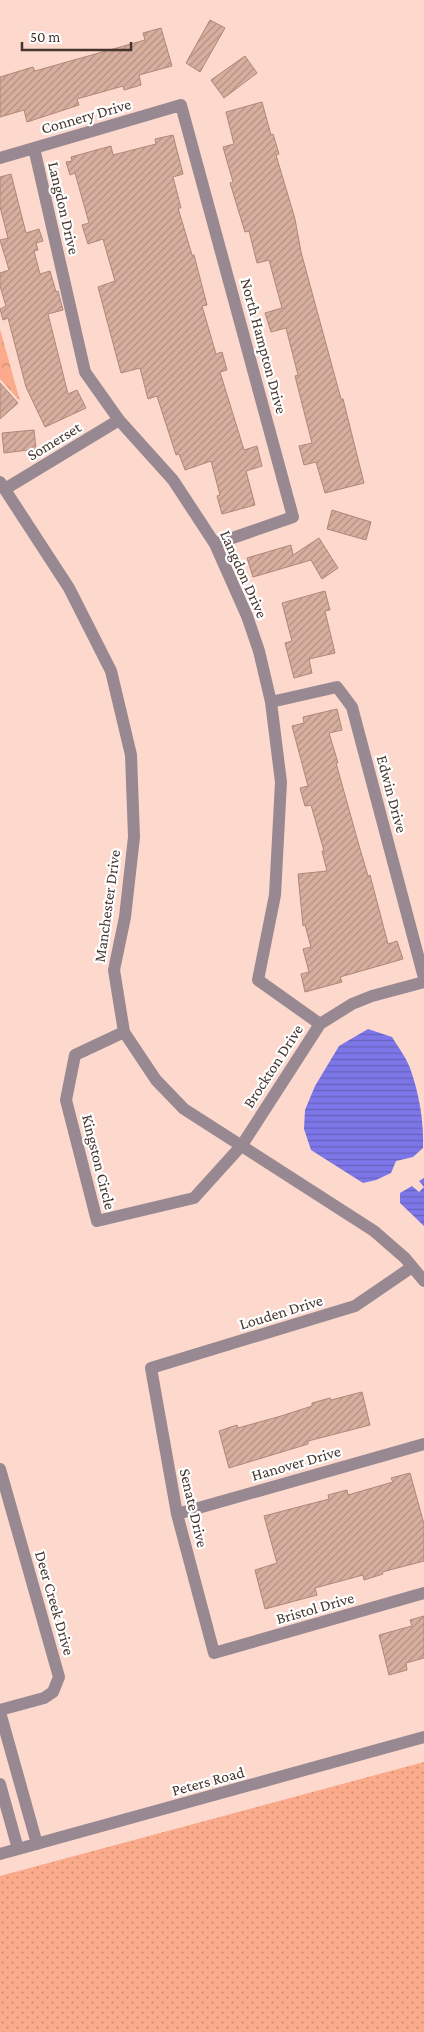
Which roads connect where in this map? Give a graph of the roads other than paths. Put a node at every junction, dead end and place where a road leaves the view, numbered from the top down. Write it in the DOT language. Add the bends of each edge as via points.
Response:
graph roads {
  1 [pos="181,105"];
  2 [pos="34,148"];
  3 [pos="0,158"];
  4 [pos="119,420"];
  5 [pos="3,485"];
  6 [pos="215,544"];
  7 [pos="272,702"];
  8 [pos="424,978"];
  9 [pos="424,982"];
  10 [pos="320,1024"];
  11 [pos="124,1032"];
  12 [pos="242,1145"];
  13 [pos="412,1267"];
  14 [pos="424,1281"];
  15 [pos="151,1368"];
  16 [pos="424,1444"];
  17 [pos="0,1469"];
  18 [pos="177,1514"];
  19 [pos="424,1593"];
  20 [pos="214,1653"];
  21 [pos="0,1711"];
  22 [pos="424,1737"];
  23 [pos="0,1784"];
  24 [pos="37,1844"];
  25 [pos="18,1850"];
  26 [pos="0,1854"];
  1 -- 2 [label="street, Connery Drive"];
  1 -- 6 [label="street, North Hampton Drive" via="293,516"];
  2 -- 3 [label="street, Connery Drive"];
  2 -- 4 [label="street, Langdon Drive" via="85,372"];
  4 -- 5 [label="street, Somerset"];
  4 -- 6 [label="street, Langdon Drive" via="173,480"];
  5 -- 11 [label="street, Manchester Drive" via="69,588 111,671 131,755 134,837 125,917 114,970"];
  6 -- 7 [label="street, Langdon Drive" via="247,616"];
  7 -- 8 [label="street, Edwin Drive" via="337,688 352,707"];
  7 -- 10 [label="street, Langdon Drive" via="281,782 275,895 258,980"];
  9 -- 10 [label="street, Brockton Drive" via="352,1004"];
  10 -- 12 [label="street, Brockton Drive"];
  11 -- 12 [label="street, Manchester Drive" via="156,1080 184,1109"];
  11 -- 12 [label="street, Kingston Circle" via="74,1055 66,1100 97,1221 194,1198"];
  12 -- 13 [label="street, Manchester Drive" via="374,1231"];
  13 -- 14 [label="street, Manchester Drive"];
  13 -- 15 [label="street, Louden Drive" via="349,1308"];
  15 -- 18 [label="street, Senate Drive"];
  16 -- 18 [label="street, Hanover Drive"];
  17 -- 21 [label="street, Deer Creek Drive" via="59,1677 53,1692 44,1698"];
  18 -- 20 [label="street, Senate Drive"];
  19 -- 20 [label="street, Bristol Drive"];
  21 -- 24 [label="street, Deer Creek Drive"];
  22 -- 24 [label="street, Peters Road"];
  23 -- 25 [label="street"];
  24 -- 25 [label="street, Peters Road"];
  25 -- 26 [label="street, Peters Road"];
}
